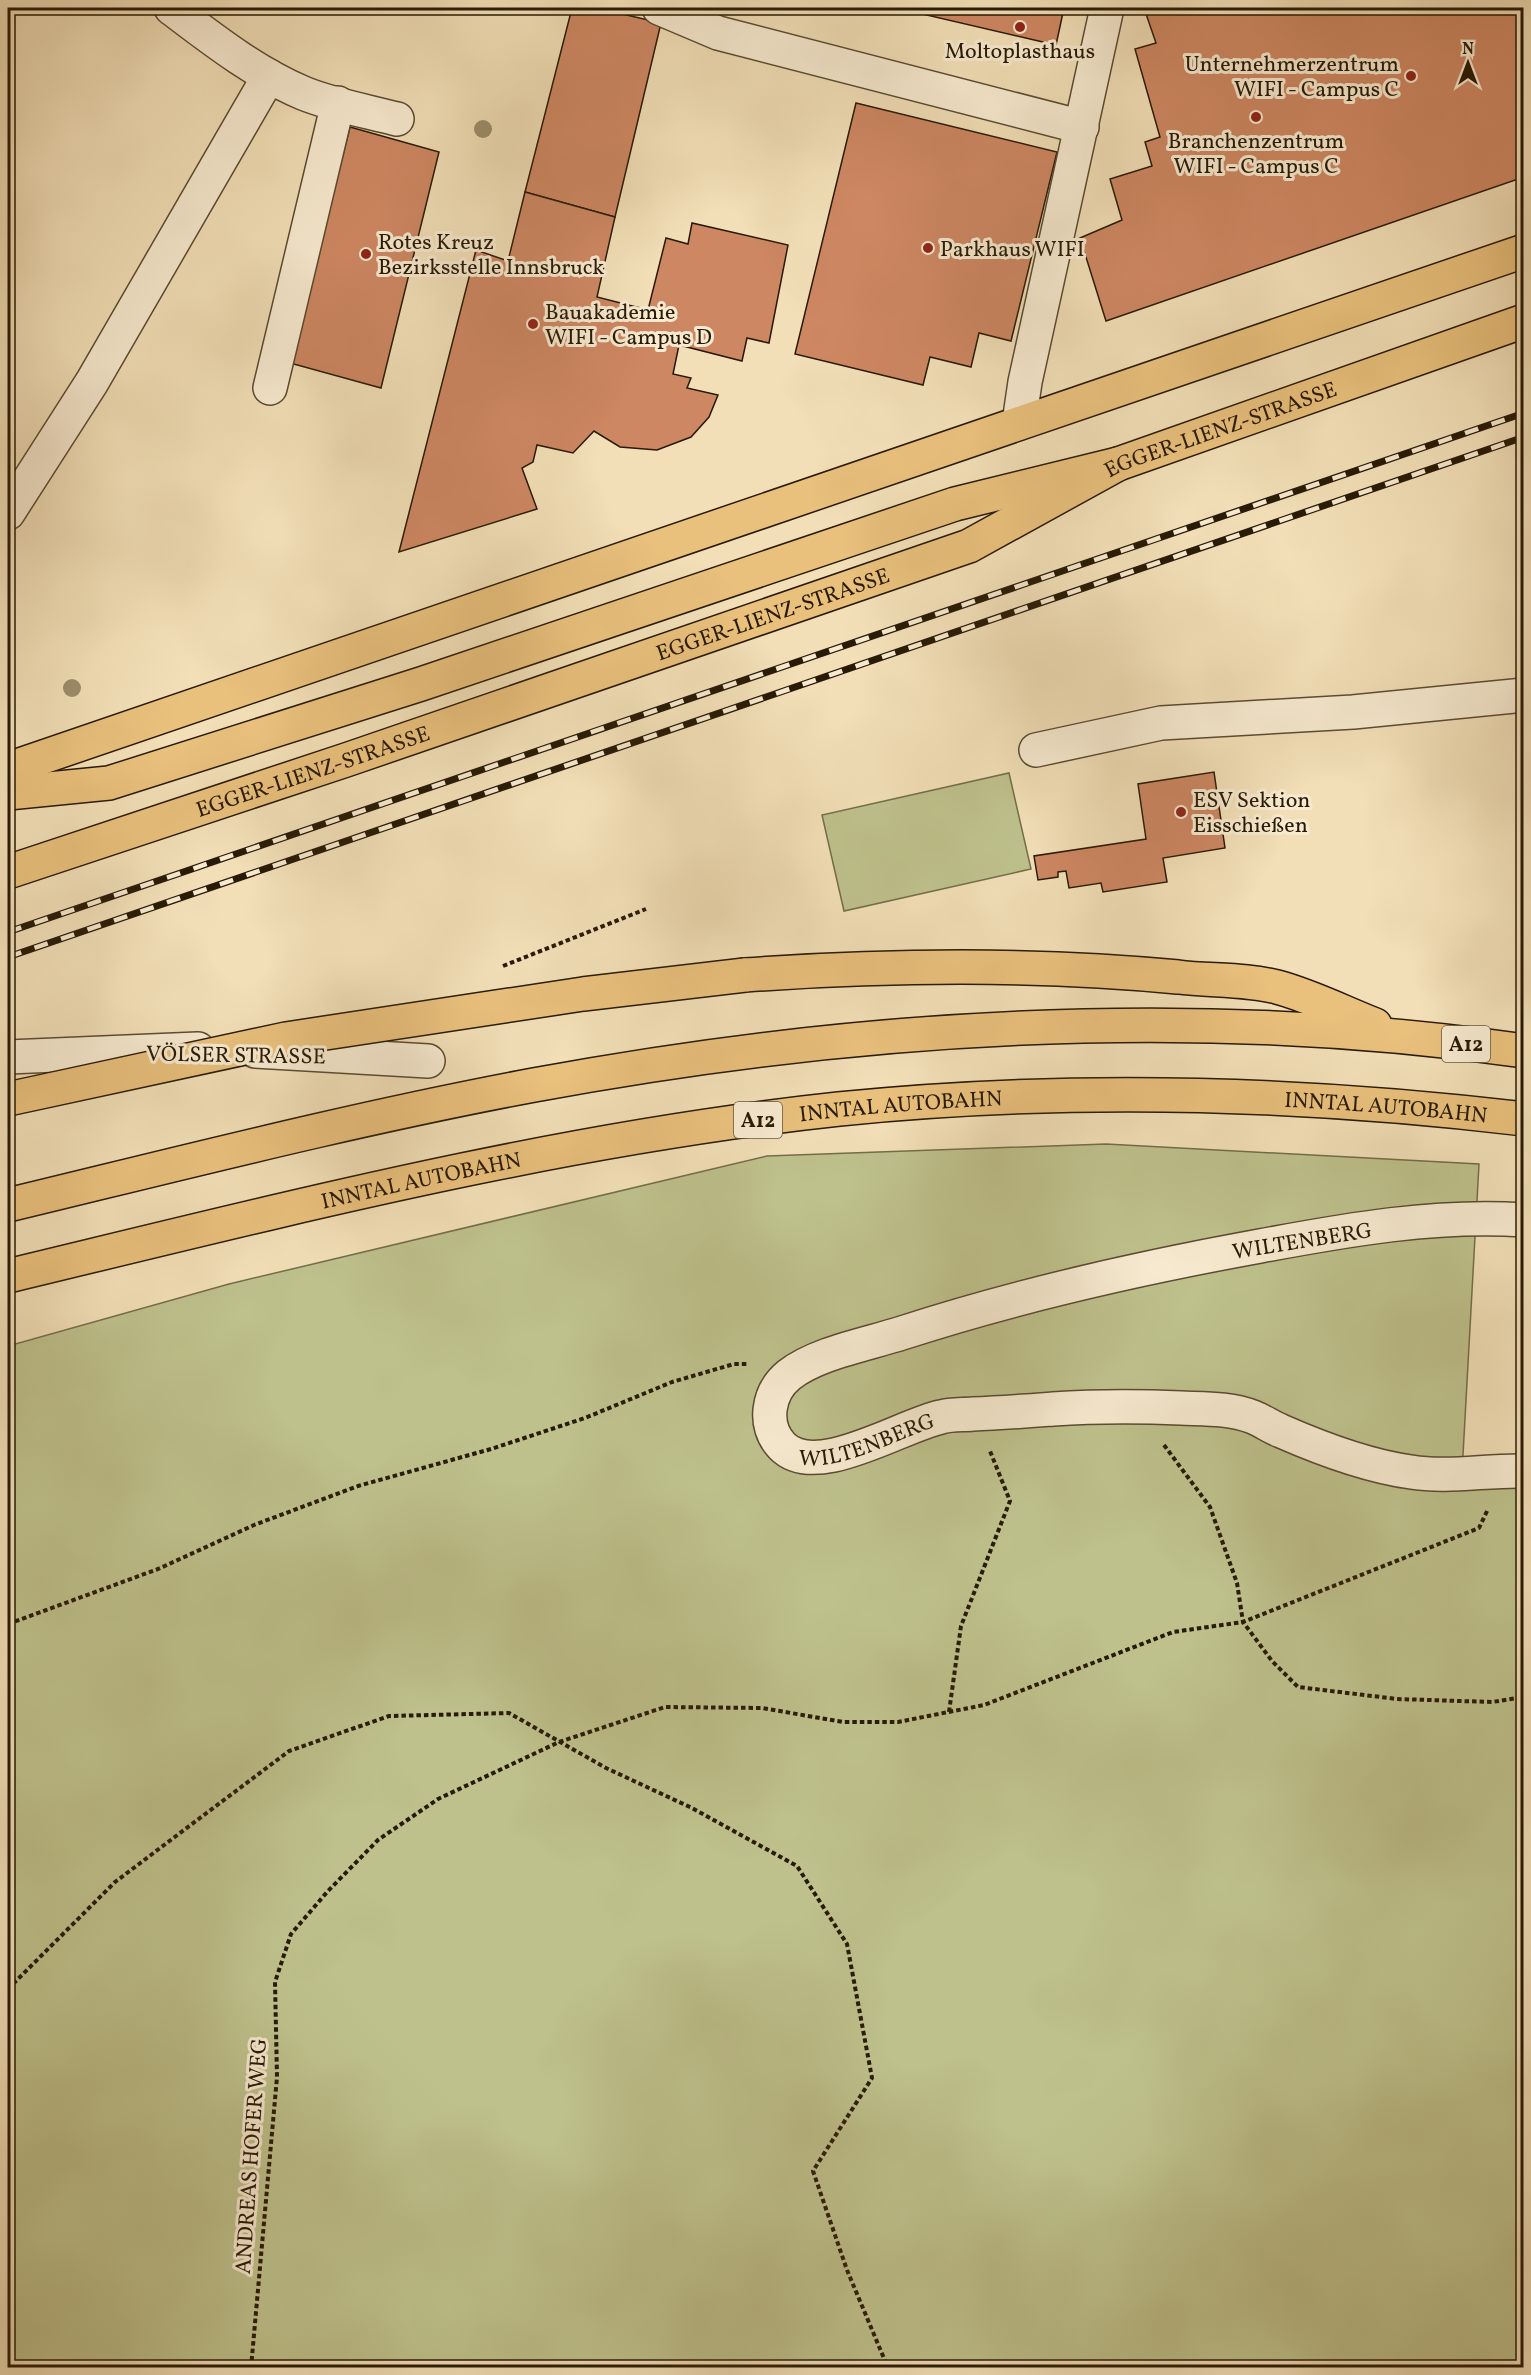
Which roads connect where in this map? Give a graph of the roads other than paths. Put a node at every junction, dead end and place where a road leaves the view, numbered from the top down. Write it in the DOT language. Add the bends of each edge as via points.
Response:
graph roads {
  1 [pos="171,8"];
  2 [pos="659,8"];
  3 [pos="1107,8"];
  4 [pos="269,76"];
  5 [pos="338,103"];
  6 [pos="397,119"];
  7 [pos="1082,127"];
  8 [pos="1524,251"];
  9 [pos="1524,321"];
  10 [pos="270,388"];
  11 [pos="1019,423"];
  12 [pos="1118,464"];
  13 [pos="8,513"];
  14 [pos="1524,694"];
  15 [pos="1036,750"];
  16 [pos="8,769"];
  17 [pos="8,793"];
  18 [pos="8,872"];
  19 [pos="1408,1037"];
  20 [pos="1524,1051"];
  21 [pos="8,1057"];
  22 [pos="428,1061"];
  23 [pos="8,1099"];
  24 [pos="1524,1119"];
  25 [pos="8,1205"];
  26 [pos="1524,1220"];
  27 [pos="8,1276"];
  28 [pos="1515,1471"];
  1 -- 4 [label="street"];
  2 -- 7 [label="street" via="718,33"];
  3 -- 7 [label="street"];
  4 -- 5 [label="street" via="305,94"];
  4 -- 13 [label="street" via="92,382"];
  5 -- 6 [label="street"];
  5 -- 10 [label="street"];
  7 -- 11 [label="street" via="1024,382"];
  8 -- 11 [label="main road"];
  9 -- 12 [label="main road, EGGER-LIENZ-STRASSE"];
  11 -- 16 [label="main road"];
  12 -- 17 [label="main road" via="955,504 421,684 109,783"];
  12 -- 18 [label="main road, EGGER-LIENZ-STRASSE" via="969,546"];
  14 -- 15 [label="street" via="1353,712 1161,723"];
  19 -- 20 [label="main road, A12"];
  19 -- 23 [label="main road, bridge" via="1277,987 1042,969 830,969 583,994 286,1039"];
  19 -- 25 [label="main road, A12" via="1283,1029 1070,1027 863,1039 746,1052 591,1075 437,1105"];
  21 -- 22 [label="street, VÖLSER STRASSE" via="211,1049"];
  24 -- 27 [label="main road, INNTAL AUTOBAHN / A12" via="1341,1100 1128,1094 1021,1096 838,1110 659,1134 459,1170"];
  26 -- 28 [label="street, WILTENBERG" via="1459,1219 1332,1232 1047,1291 813,1361 790,1374 772,1397 769,1412 772,1430 782,1446 795,1455 813,1458 834,1455 942,1416 1091,1406 1227,1410 1253,1417 1331,1451 1412,1472"];
}
